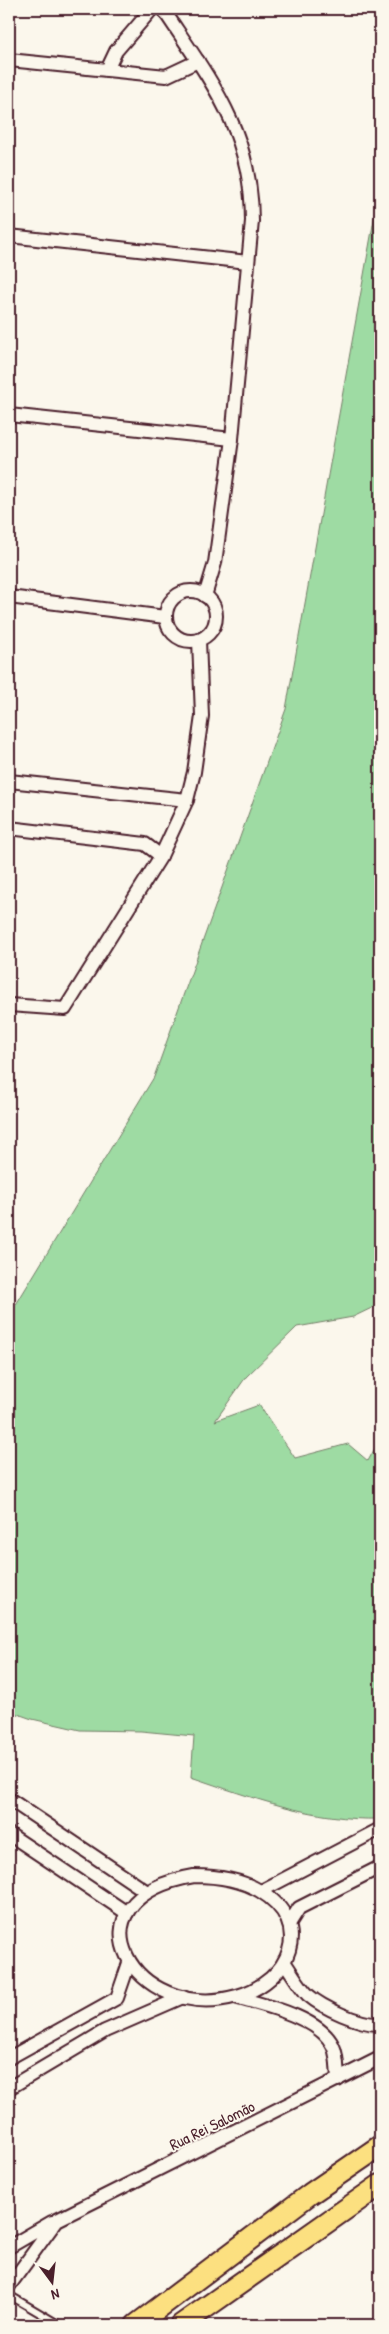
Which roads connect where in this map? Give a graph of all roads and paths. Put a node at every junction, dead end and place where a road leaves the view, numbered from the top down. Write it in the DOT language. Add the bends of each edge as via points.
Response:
graph roads {
  1 [pos="152,9"];
  2 [pos="163,9"];
  3 [pos="9,60"];
  4 [pos="198,62"];
  5 [pos="107,70"];
  6 [pos="9,236"];
  7 [pos="248,262"];
  8 [pos="9,416"];
  9 [pos="232,439"];
  10 [pos="205,596"];
  11 [pos="9,598"];
  12 [pos="165,617"];
  13 [pos="199,640"];
  14 [pos="9,781"];
  15 [pos="187,800"];
  16 [pos="9,828"];
  17 [pos="162,856"];
  18 [pos="9,1005"];
  19 [pos="9,1799"];
  20 [pos="380,1829"];
  21 [pos="9,1834"];
  22 [pos="380,1867"];
  23 [pos="261,1891"];
  24 [pos="147,1892"];
  25 [pos="127,1913"];
  26 [pos="289,1924"];
  27 [pos="130,1963"];
  28 [pos="285,1963"];
  29 [pos="183,1997"];
  30 [pos="235,1997"];
  31 [pos="380,2024"];
  32 [pos="9,2058"];
  33 [pos="380,2058"];
  34 [pos="338,2080"];
  35 [pos="9,2088"];
  36 [pos="380,2146"];
  37 [pos="380,2185"];
  38 [pos="57,2220"];
  39 [pos="9,2247"];
  40 [pos="9,2286"];
  41 [pos="9,2295"];
  42 [pos="60,2325"];
  43 [pos="136,2325"];
  44 [pos="181,2325"];
  1 -- 5 [label="street" via="116,52"];
  2 -- 4 [label="street"];
  3 -- 5 [label="street"];
  4 -- 5 [label="street" via="166,76"];
  4 -- 7 [label="street" via="221,97 244,152 252,206"];
  6 -- 7 [label="street"];
  7 -- 9 [label="street"];
  8 -- 9 [label="street"];
  9 -- 10 [label="street" via="217,555"];
  10 -- 12 [label="street" via="190,591 176,596 170,602"];
  10 -- 13 [label="street" via="215,608 215,624"];
  11 -- 12 [label="street"];
  12 -- 13 [label="street" via="176,637 183,641"];
  13 -- 15 [label="street" via="202,716"];
  14 -- 15 [label="street"];
  15 -- 17 [label="street"];
  16 -- 17 [label="street" via="145,844"];
  17 -- 18 [label="street" via="65,1009"];
  19 -- 24 [label="street"];
  20 -- 23 [label="street"];
  21 -- 25 [label="street"];
  22 -- 26 [label="street" via="299,1908"];
  23 -- 24 [label="street" via="230,1878 194,1876 161,1884"];
  23 -- 26 [label="street" via="273,1901"];
  24 -- 25 [label="street"];
  25 -- 27 [label="street" via="121,1938 123,1951"];
  26 -- 28 [label="street" via="291,1944"];
  27 -- 29 [label="street" via="151,1984"];
  27 -- 32 [label="street" via="118,1998"];
  28 -- 30 [label="street" via="265,1984"];
  28 -- 31 [label="street" via="308,1995 350,2019"];
  29 -- 30 [label="street"];
  29 -- 35 [label="street" via="105,2031"];
  30 -- 34 [label="street" via="287,2013 318,2030 333,2046"];
  33 -- 34 [label="street, Rua Rei Salomão"];
  34 -- 38 [label="street, Rua Rei Salomão"];
  36 -- 43 [label="main road" via="310,2194"];
  37 -- 44 [label="main road"];
  38 -- 39 [label="street, Rua Rei Salomão"];
  38 -- 40 [label="street, Rua Rei Salomão"];
  41 -- 42 [label="lane"];
}
